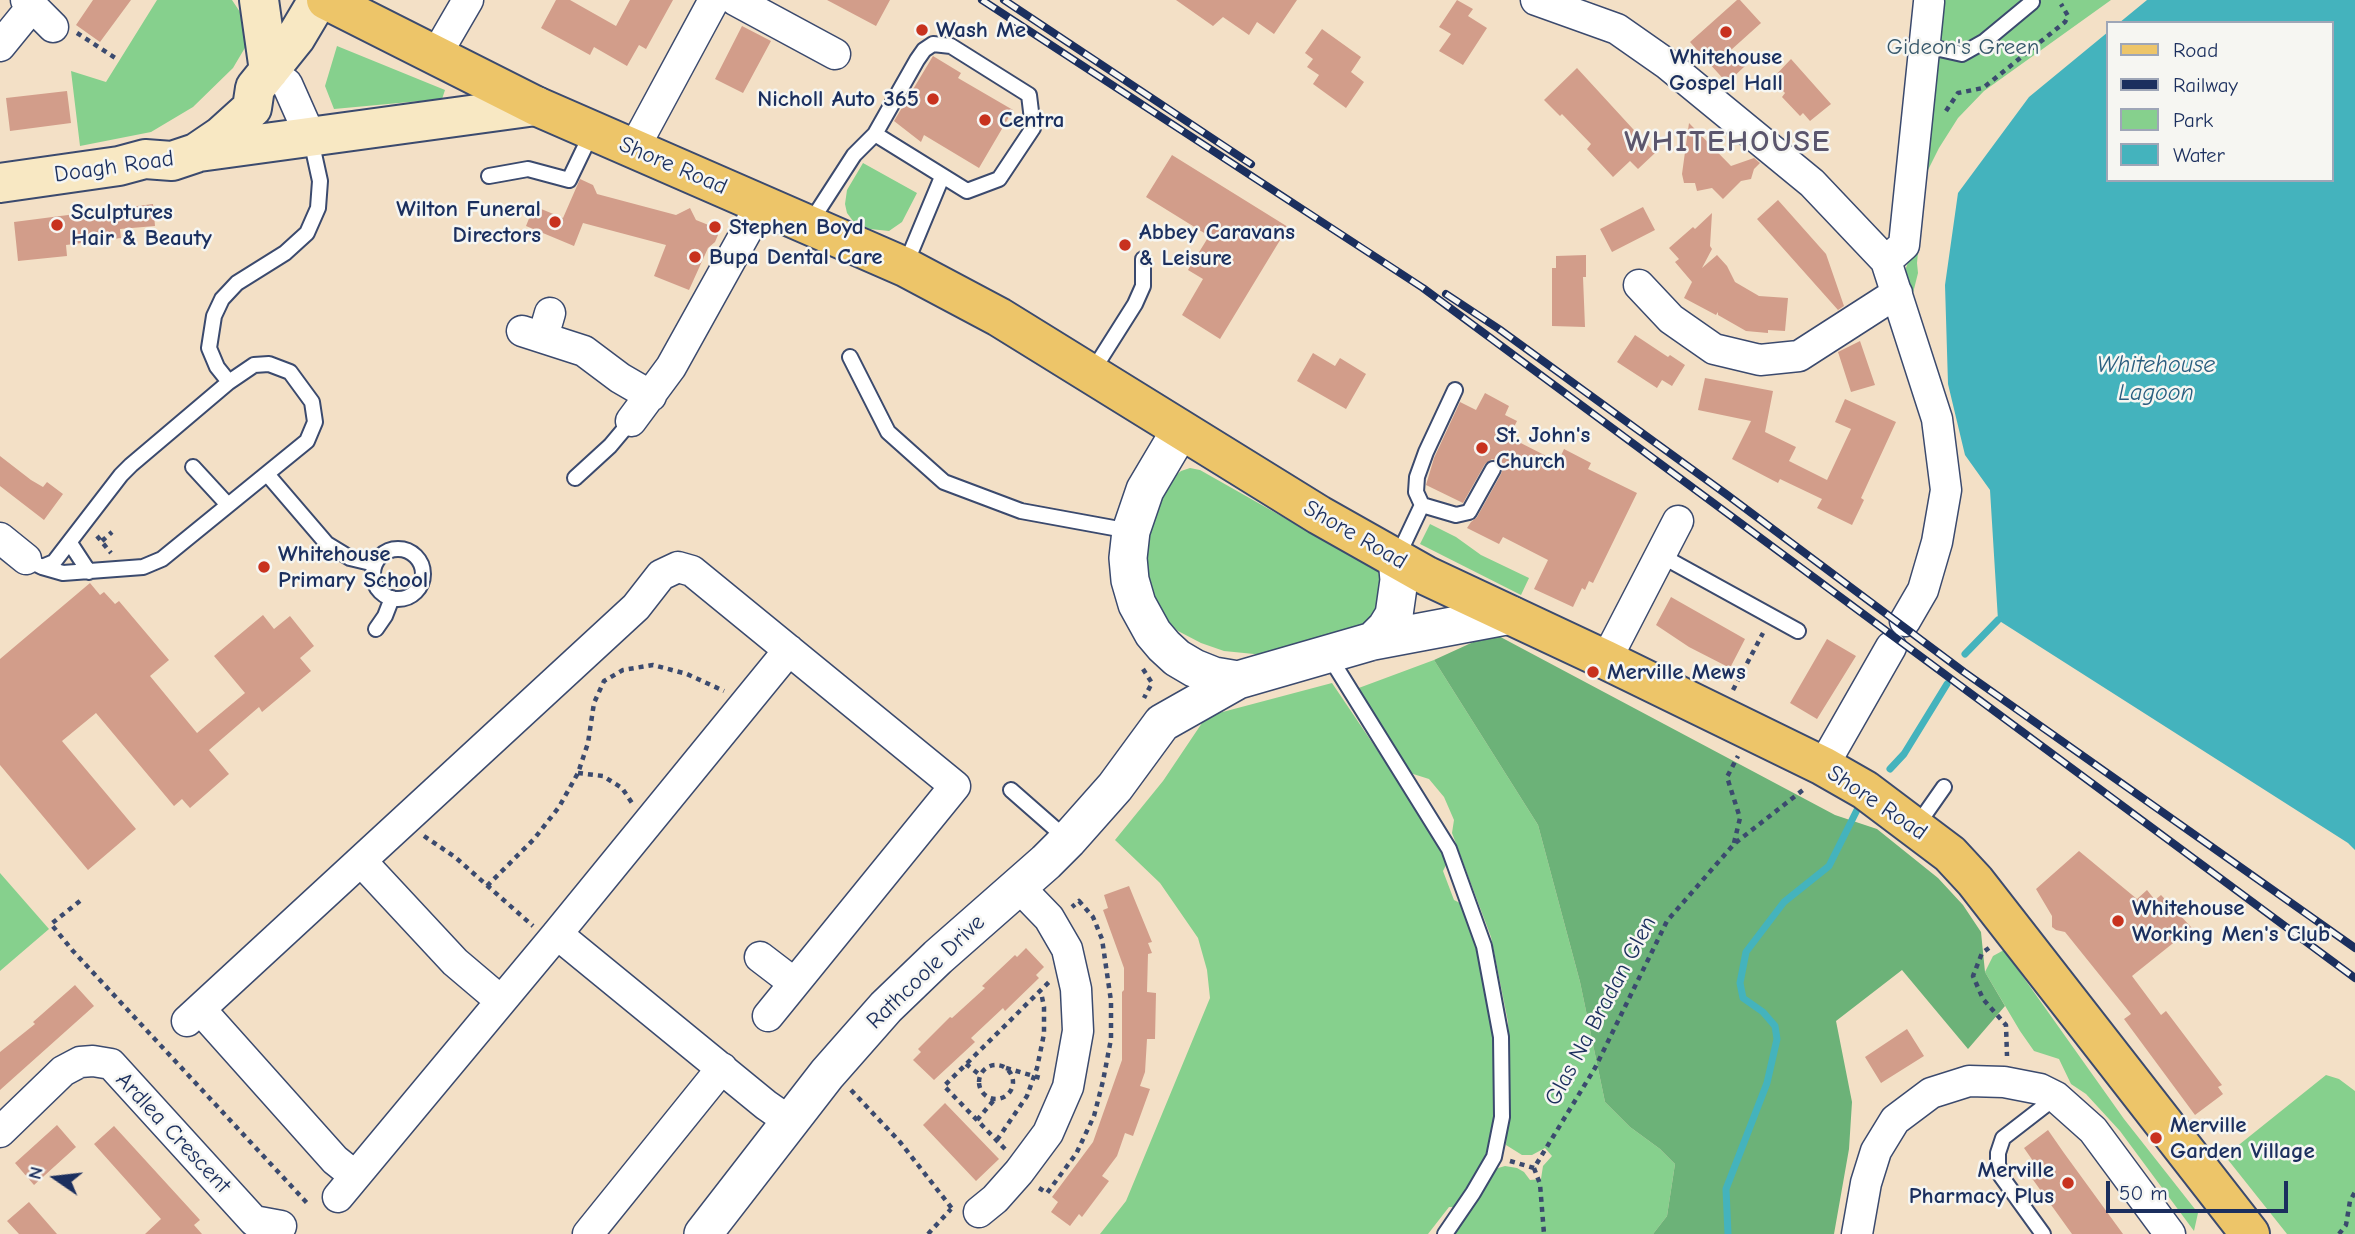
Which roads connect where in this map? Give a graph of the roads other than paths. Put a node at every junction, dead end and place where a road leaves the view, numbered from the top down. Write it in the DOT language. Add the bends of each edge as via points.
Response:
graph roads {
  1 [pos="259,0"];
  2 [pos="317,0"];
  3 [pos="326,0"];
  4 [pos="468,0"];
  5 [pos="714,0"];
  6 [pos="735,0"];
  7 [pos="1536,0"];
  8 [pos="1929,2"];
  9 [pos="2032,2"];
  10 [pos="29,4"];
  11 [pos="53,27"];
  12 [pos="0,46"];
  13 [pos="1926,46"];
  14 [pos="835,54"];
  15 [pos="436,55"];
  16 [pos="262,80"];
  17 [pos="536,106"];
  18 [pos="593,131"];
  19 [pos="875,134"];
  20 [pos="311,138"];
  21 [pos="633,150"];
  22 [pos="196,153"];
  23 [pos="145,159"];
  24 [pos="489,176"];
  25 [pos="942,177"];
  26 [pos="0,183"];
  27 [pos="759,203"];
  28 [pos="809,224"];
  29 [pos="1143,259"];
  30 [pos="1886,261"];
  31 [pos="905,267"];
  32 [pos="1639,285"];
  33 [pos="1897,293"];
  34 [pos="538,327"];
  35 [pos="850,357"];
  36 [pos="1092,373"];
  37 [pos="229,382"];
  38 [pos="1455,390"];
  39 [pos="651,396"];
  40 [pos="631,421"];
  41 [pos="1180,430"];
  42 [pos="193,467"];
  43 [pos="1493,469"];
  44 [pos="267,474"];
  45 [pos="575,478"];
  46 [pos="228,505"];
  47 [pos="1422,505"];
  48 [pos="1678,521"];
  49 [pos="1131,531"];
  50 [pos="0,537"];
  51 [pos="70,543"];
  52 [pos="1660,555"];
  53 [pos="1397,558"];
  54 [pos="34,563"];
  55 [pos="376,564"];
  56 [pos="89,572"];
  57 [pos="392,598"];
  58 [pos="1511,615"];
  59 [pos="1905,621"];
  60 [pos="376,629"];
  61 [pos="1798,631"];
  62 [pos="1373,641"];
  63 [pos="1891,648"];
  64 [pos="789,650"];
  65 [pos="1150,653"];
  66 [pos="1328,655"];
  67 [pos="1606,660"];
  68 [pos="1238,680"];
  69 [pos="1151,715"];
  70 [pos="1815,775"];
  71 [pos="1944,787"];
  72 [pos="1012,790"];
  73 [pos="1915,828"];
  74 [pos="1068,840"];
  75 [pos="361,861"];
  76 [pos="1018,887"];
  77 [pos="554,938"];
  78 [pos="760,957"];
  79 [pos="793,983"];
  80 [pos="501,1001"];
  81 [pos="768,1016"];
  82 [pos="722,1068"];
  83 [pos="2056,1097"];
  84 [pos="789,1121"];
  85 [pos="0,1132"];
  86 [pos="964,1212"];
  87 [pos="281,1226"];
  88 [pos="2245,1232"];
  89 [pos="588,1234"];
  90 [pos="703,1234"];
  91 [pos="1445,1234"];
  92 [pos="1857,1234"];
  93 [pos="2043,1234"];
  94 [pos="2170,1234"];
  1 -- 16 [label="main road"];
  2 -- 16 [label="main road, Doagh Road" via="296,37"];
  3 -- 15 [label="main road, Shore Road"];
  4 -- 15 [label="street"];
  5 -- 21 [label="street"];
  6 -- 14 [label="street"];
  7 -- 30 [label="street" via="1617,29 1667,64 1812,183"];
  8 -- 13 [label="street"];
  9 -- 13 [label="lane" via="1962,54"];
  10 -- 11 [label="street"];
  10 -- 12 [label="street"];
  13 -- 30 [label="street" via="1904,245"];
  15 -- 17 [label="main road, Shore Road"];
  16 -- 20 [label="street" via="287,84"];
  16 -- 22 [label="main road, Doagh Road" via="252,107"];
  16 -- 23 [label="main road" via="236,92 202,122"];
  17 -- 18 [label="main road, Shore Road"];
  17 -- 20 [label="main road"];
  18 -- 21 [label="main road, Shore Road"];
  18 -- 24 [label="lane" via="569,180 528,169"];
  19 -- 25 [label="lane"];
  19 -- 25 [label="lane" via="917,60 933,44 951,46 1029,95 1033,128 999,179 967,191"];
  19 -- 28 [label="lane" via="854,155"];
  20 -- 22 [label="main road"];
  20 -- 37 [label="lane" via="320,181 318,208 307,233 237,283 214,316 209,348"];
  21 -- 27 [label="main road, Shore Road"];
  22 -- 23 [label="main road, Doagh Road" via="172,161"];
  23 -- 26 [label="main road, Doagh Road"];
  25 -- 31 [label="lane"];
  27 -- 28 [label="main road, Shore Road"];
  27 -- 39 [label="street"];
  28 -- 31 [label="main road, Shore Road"];
  29 -- 36 [label="lane" via="1143,286 1135,304"];
  30 -- 33 [label="street"];
  31 -- 36 [label="main road, Shore Road"];
  32 -- 33 [label="street" via="1671,319 1714,349 1760,360 1799,356"];
  33 -- 59 [label="street" via="1937,419 1945,490 1923,590"];
  34 -- 39 [label="street"];
  35 -- 49 [label="lane" via="888,432 944,482 1021,511"];
  36 -- 41 [label="main road, Shore Road"];
  37 -- 44 [label="lane" via="254,365 269,364 290,372 312,402 315,422 307,441"];
  37 -- 51 [label="lane" via="121,475"];
  38 -- 47 [label="lane" via="1417,477 1416,492"];
  39 -- 40 [label="street"];
  40 -- 45 [label="lane"];
  41 -- 49 [label="street, Rathcoole Drive" via="1145,490"];
  41 -- 53 [label="main road, Shore Road"];
  42 -- 46 [label="lane"];
  43 -- 47 [label="lane" via="1469,512 1456,515"];
  44 -- 46 [label="lane"];
  44 -- 55 [label="lane" via="327,544 350,558"];
  46 -- 56 [label="lane" via="162,559 143,567"];
  47 -- 53 [label="lane"];
  48 -- 52 [label="street"];
  49 -- 65 [label="street, Rathcoole Drive" via="1130,580 1153,633"];
  50 -- 54 [label="street"];
  51 -- 54 [label="lane" via="54,562"];
  51 -- 56 [label="lane"];
  52 -- 61 [label="lane"];
  52 -- 67 [label="street"];
  53 -- 58 [label="main road, Shore Road"];
  53 -- 62 [label="street" via="1394,615"];
  54 -- 56 [label="lane" via="63,573"];
  55 -- 57 [label="lane" via="378,588"];
  55 -- 57 [label="lane" via="393,549 409,551 420,562 423,578 415,592"];
  57 -- 60 [label="lane"];
  58 -- 62 [label="street, Rathcoole Drive"];
  58 -- 67 [label="main road, Shore Road"];
  62 -- 66 [label="street, Rathcoole Drive"];
  63 -- 70 [label="street"];
  64 -- 75 [label="street" via="692,571 678,567 662,575 636,607"];
  64 -- 77 [label="street"];
  64 -- 79 [label="street" via="955,786"];
  65 -- 68 [label="street, Rathcoole Drive"];
  65 -- 69 [label="street" via="1165,685"];
  66 -- 68 [label="street, Rathcoole Drive"];
  66 -- 91 [label="lane" via="1449,849 1484,946 1501,1037 1502,1117 1494,1157"];
  67 -- 70 [label="main road, Shore Road" via="1720,716"];
  68 -- 69 [label="street, Rathcoole Drive"];
  69 -- 74 [label="street, Rathcoole Drive" via="1115,787"];
  70 -- 73 [label="main road, Shore Road" via="1870,794"];
  71 -- 73 [label="lane"];
  72 -- 74 [label="lane"];
  73 -- 88 [label="main road, Shore Road" via="1975,880"];
  74 -- 76 [label="street, Rathcoole Drive"];
  75 -- 80 [label="street" via="455,962"];
  75 -- 80 [label="street" via="193,1015 335,1160 346,1186"];
  76 -- 84 [label="street, Rathcoole Drive" via="886,1007"];
  76 -- 86 [label="street" via="1049,918 1067,949 1076,989 1078,1031 1068,1087 1048,1133 995,1199"];
  77 -- 80 [label="street"];
  77 -- 82 [label="street"];
  78 -- 79 [label="street"];
  79 -- 81 [label="street"];
  82 -- 84 [label="street"];
  82 -- 89 [label="street"];
  83 -- 92 [label="street" via="2004,1082 1969,1081 1931,1093 1895,1120 1876,1151"];
  83 -- 93 [label="lane" via="2003,1138 1998,1153 2001,1176"];
  83 -- 94 [label="street" via="2093,1130"];
  84 -- 90 [label="street, Rathcoole Drive"];
  85 -- 87 [label="street, Ardlea Crescent" via="80,1062 111,1065 254,1221"];
}
